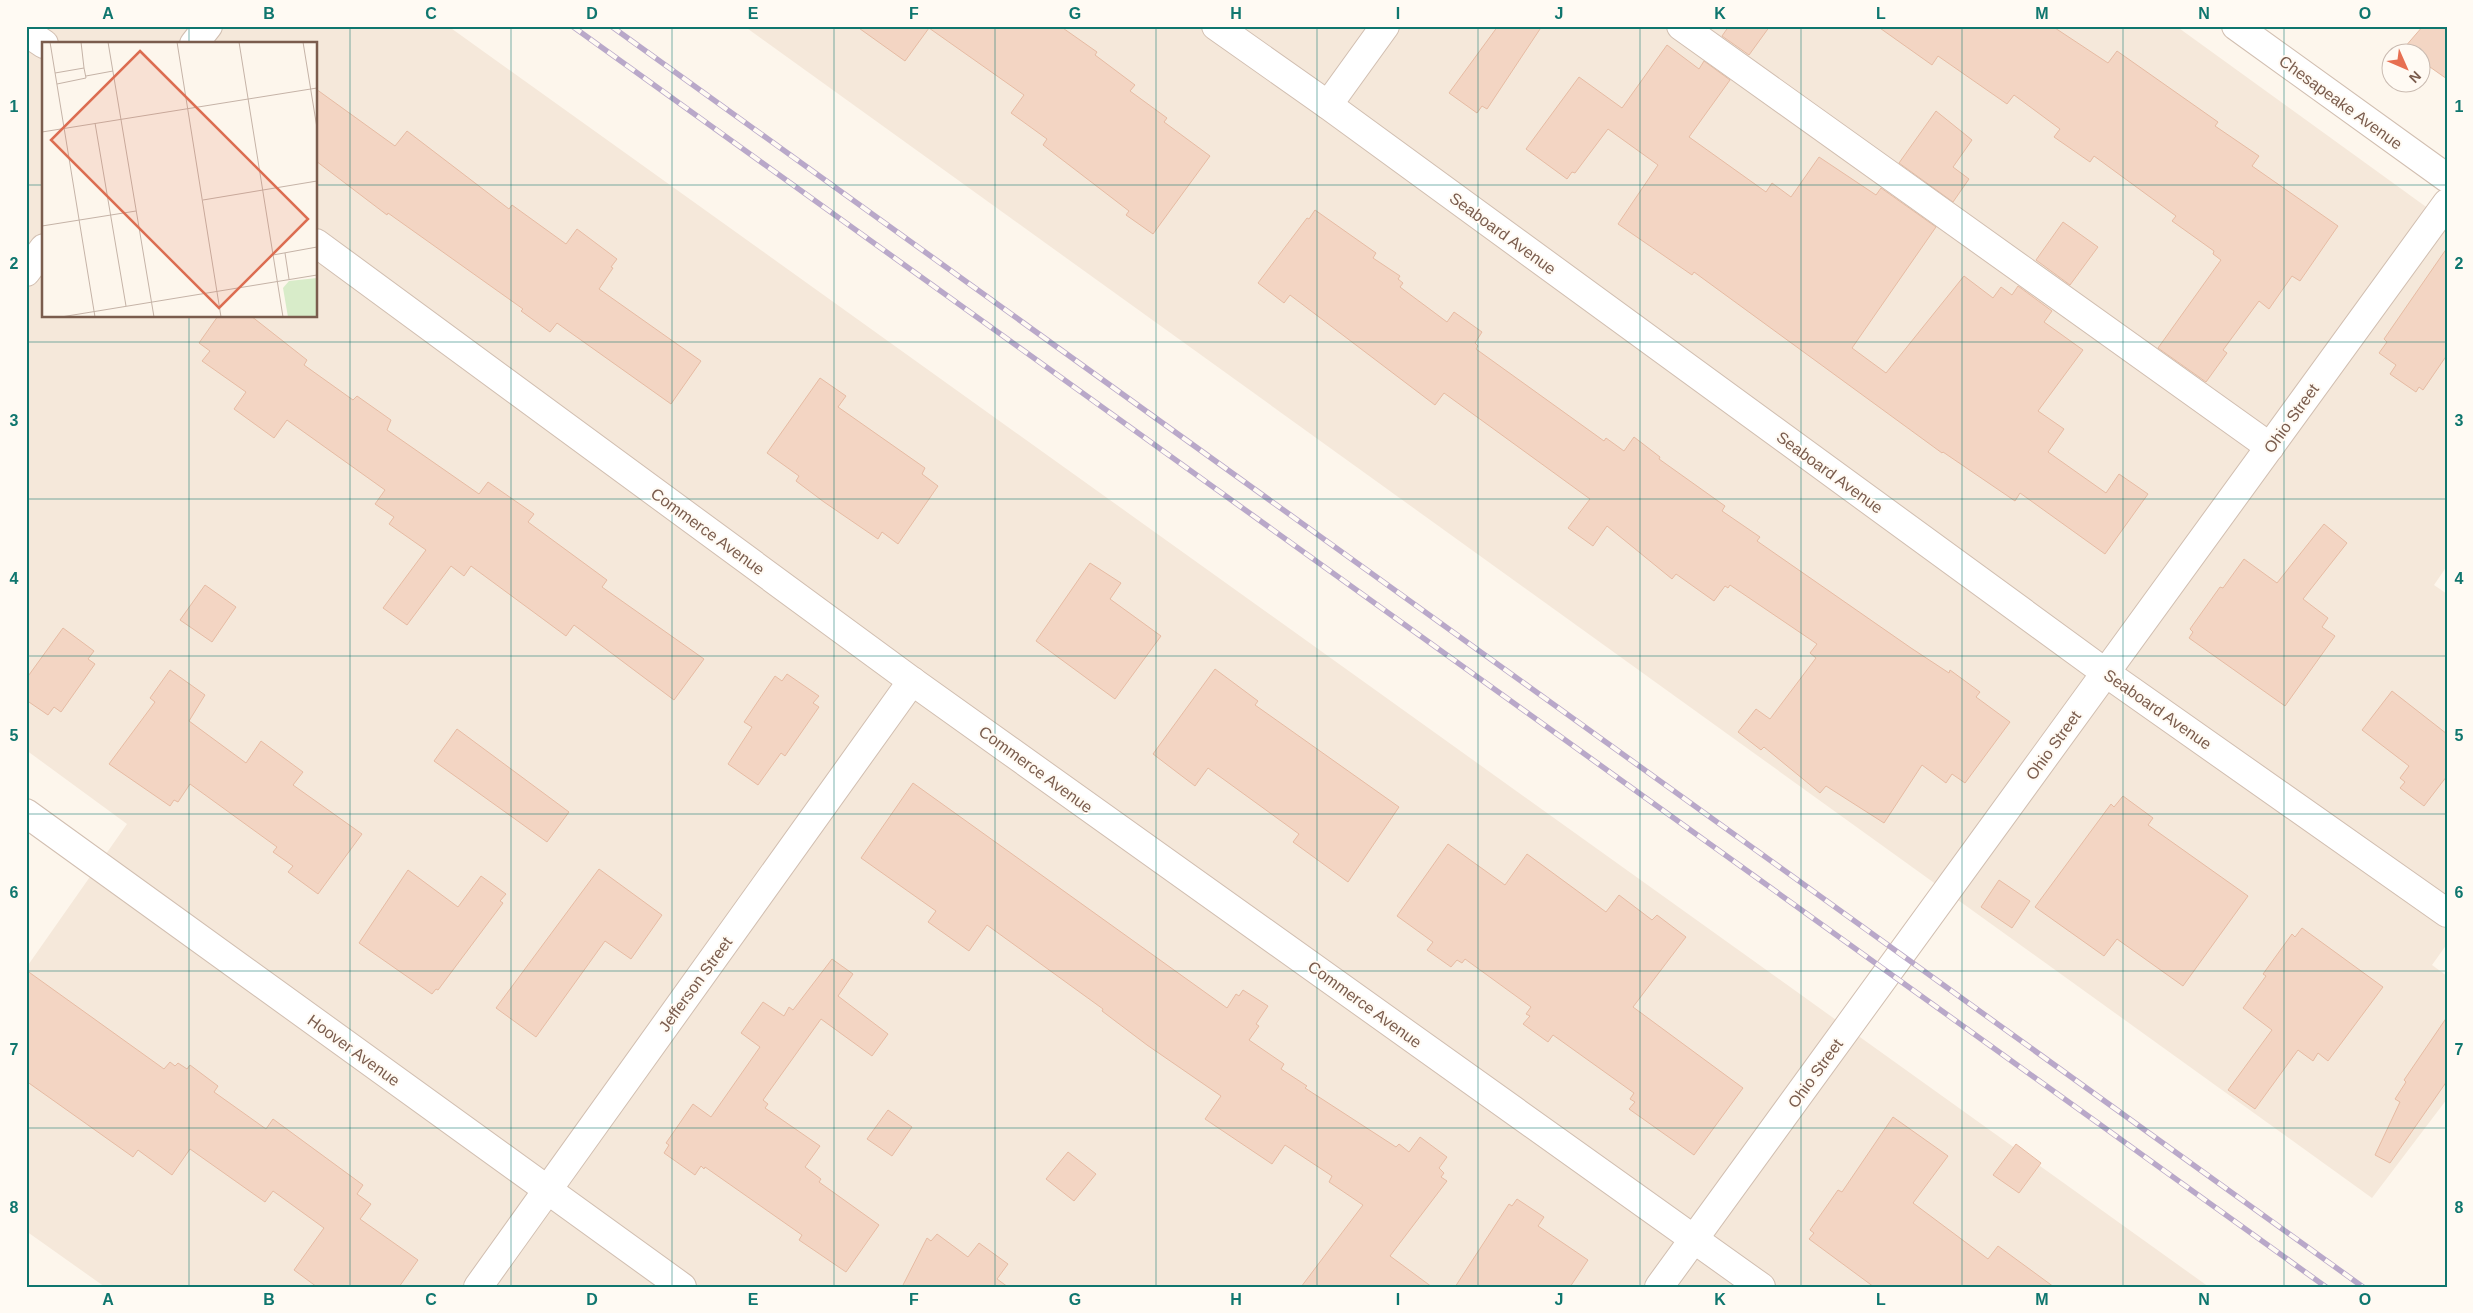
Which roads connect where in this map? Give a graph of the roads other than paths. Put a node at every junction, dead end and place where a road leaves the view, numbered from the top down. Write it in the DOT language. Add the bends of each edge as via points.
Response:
graph roads {
  1 [pos="208,26"];
  2 [pos="1216,26"];
  3 [pos="1385,26"];
  4 [pos="1681,26"];
  5 [pos="2236,26"];
  6 [pos="26,32"];
  7 [pos="196,42"];
  8 [pos="42,43"];
  9 [pos="1328,105"];
  10 [pos="2447,178"];
  11 [pos="2447,203"];
  12 [pos="318,244"];
  13 [pos="42,251"];
  14 [pos="26,272"];
  15 [pos="2270,447"];
  16 [pos="2106,673"];
  17 [pos="912,681"];
  18 [pos="26,813"];
  19 [pos="2447,913"];
  20 [pos="548,1190"];
  21 [pos="1694,1239"];
  22 [pos="478,1287"];
  23 [pos="682,1287"];
  24 [pos="1659,1287"];
  25 [pos="1761,1287"];
  1 -- 7 [label="street"];
  2 -- 9 [label="street, Seaboard Avenue"];
  3 -- 9 [label="street"];
  4 -- 15 [label="street"];
  5 -- 10 [label="street, Chesapeake Avenue"];
  6 -- 8 [label="street"];
  9 -- 16 [label="street, Seaboard Avenue"];
  11 -- 15 [label="street, Ohio Street"];
  12 -- 17 [label="street, Commerce Avenue"];
  13 -- 14 [label="street"];
  15 -- 16 [label="street, Ohio Street"];
  16 -- 19 [label="street, Seaboard Avenue"];
  16 -- 21 [label="street, Ohio Street"];
  17 -- 20 [label="street, Jefferson Street"];
  17 -- 21 [label="street, Commerce Avenue"];
  18 -- 20 [label="street, Hoover Avenue"];
  20 -- 22 [label="street, Jefferson Street"];
  20 -- 23 [label="street, Hoover Avenue"];
  21 -- 24 [label="street, Ohio Street"];
  21 -- 25 [label="street, Commerce Avenue"];
}
